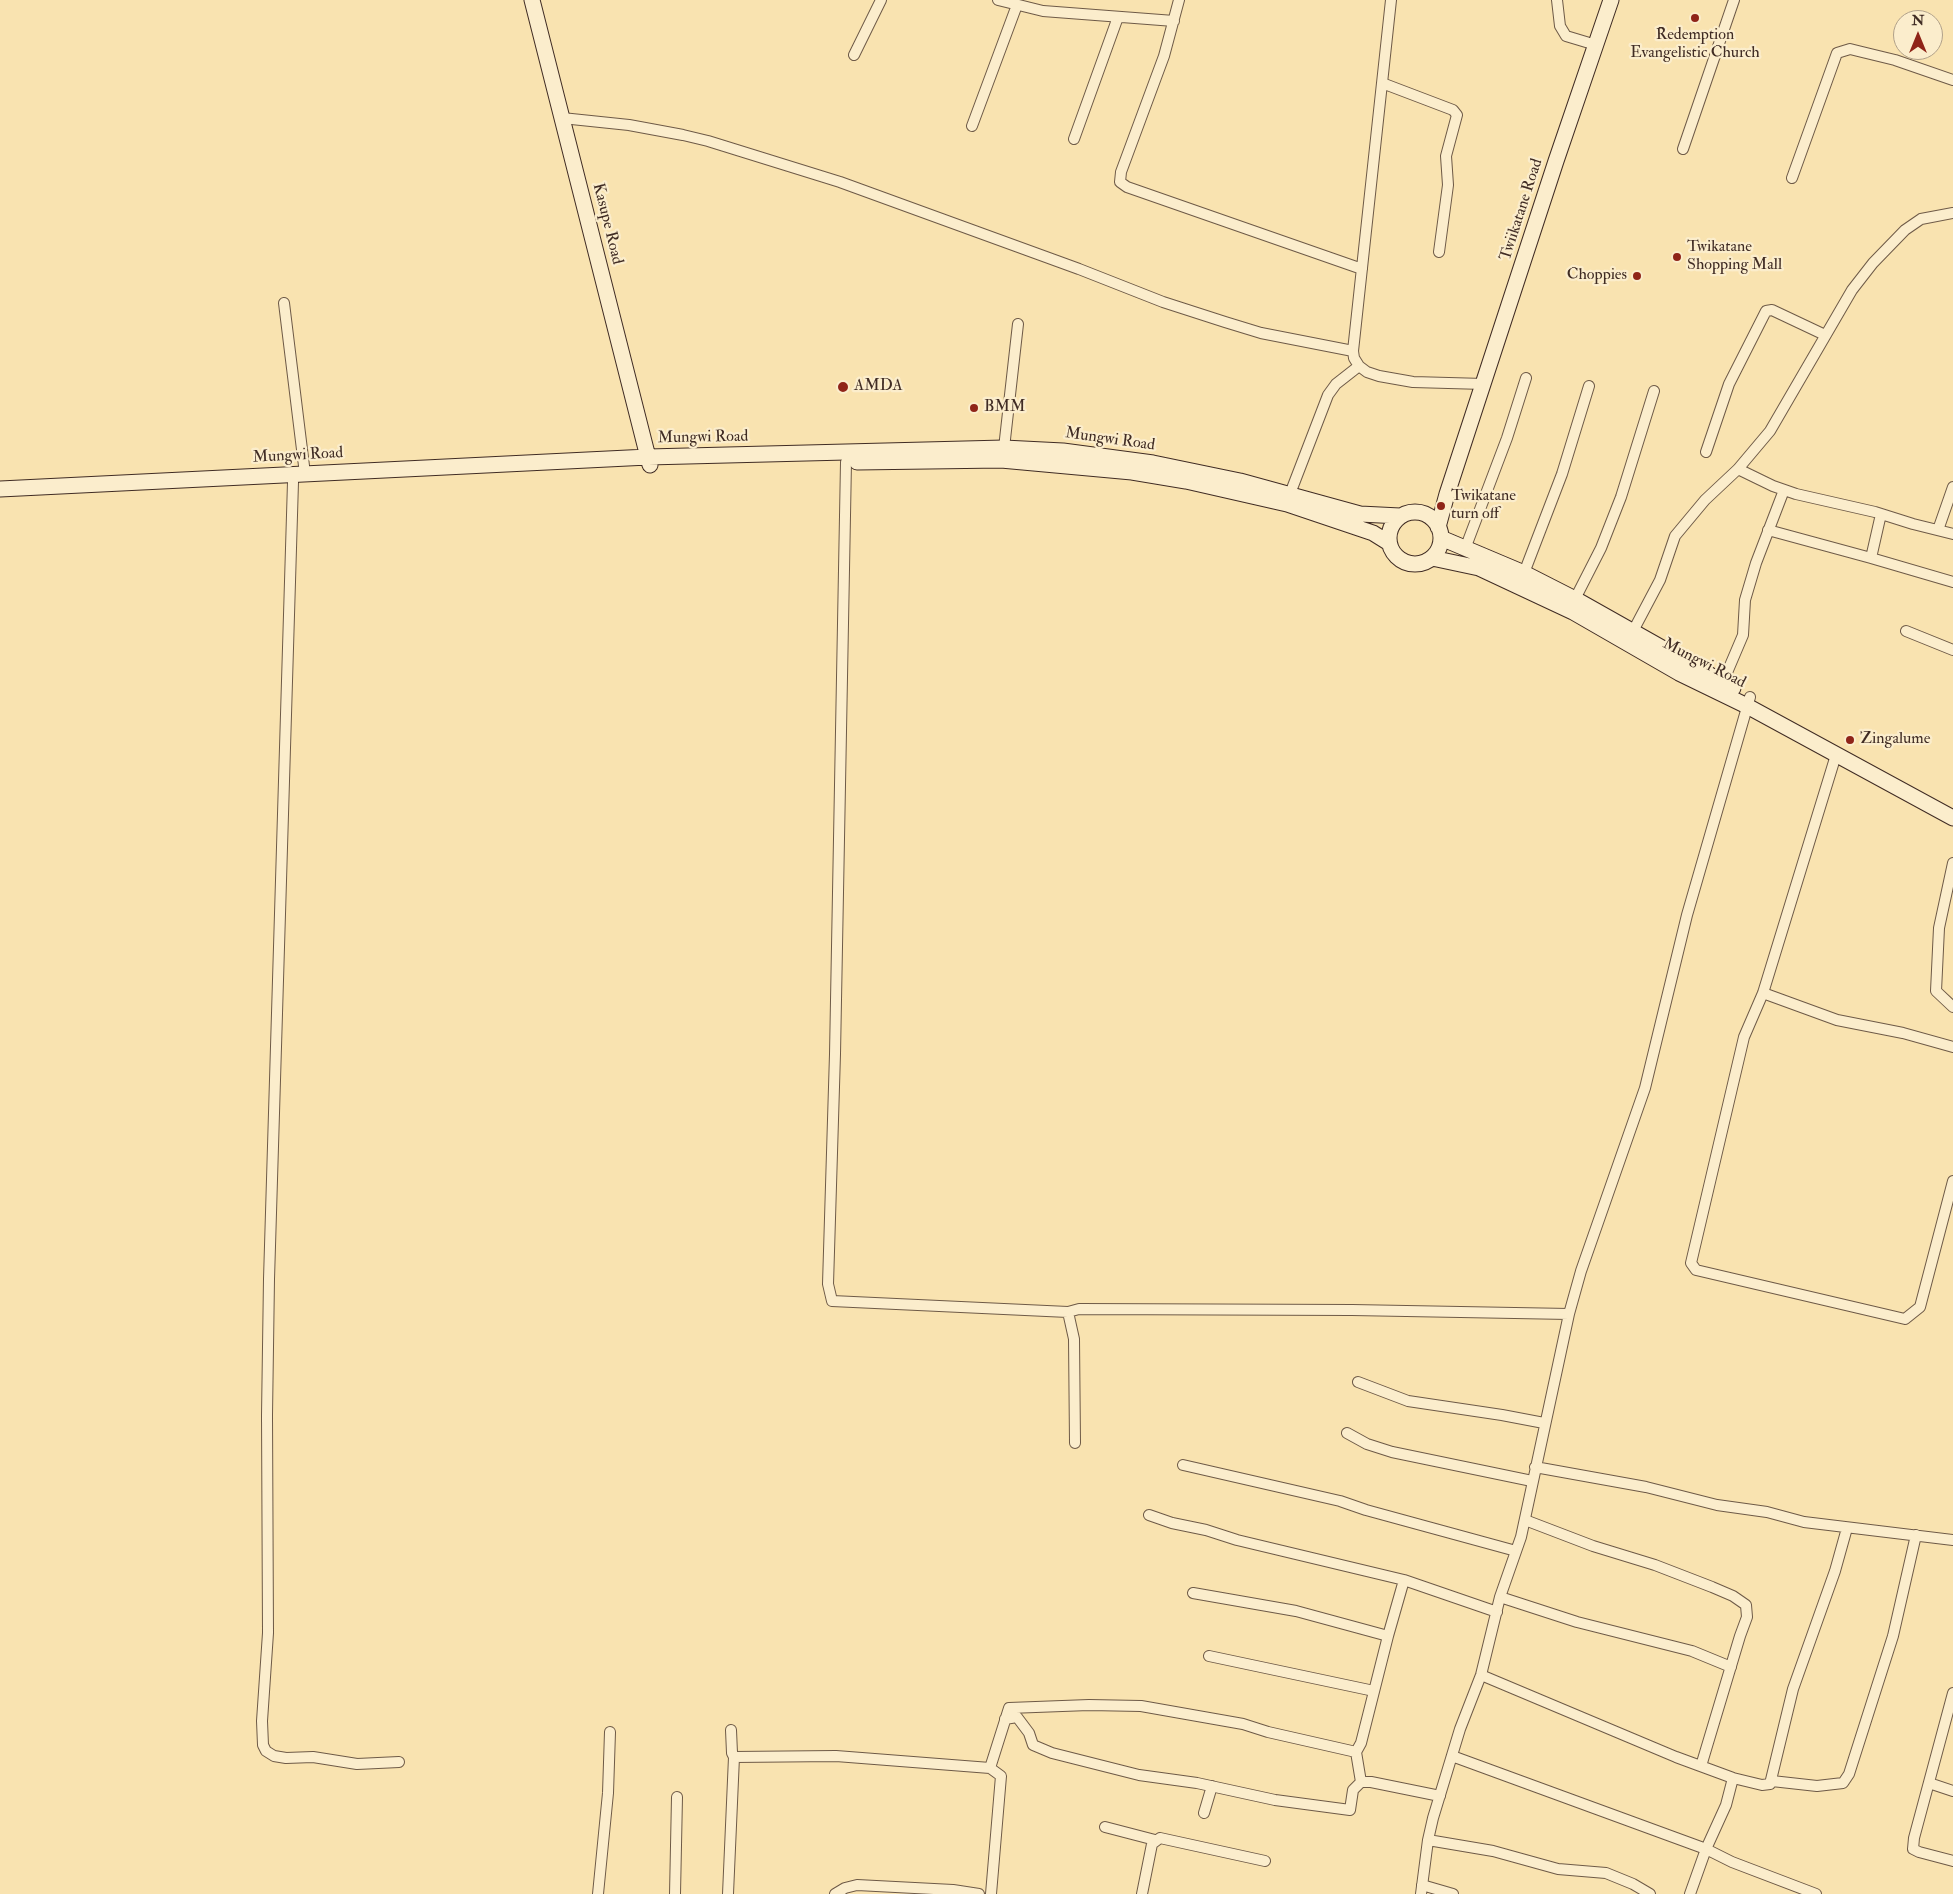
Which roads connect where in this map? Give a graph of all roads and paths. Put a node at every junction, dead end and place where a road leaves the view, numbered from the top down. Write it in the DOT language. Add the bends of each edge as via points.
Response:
graph roads {
  1 [pos="532,0"];
  2 [pos="881,0"];
  3 [pos="998,0"];
  4 [pos="1179,0"];
  5 [pos="1391,0"];
  6 [pos="1557,0"];
  7 [pos="1611,0"];
  8 [pos="1734,0"];
  9 [pos="1017,5"];
  10 [pos="1118,16"];
  11 [pos="1174,21"];
  12 [pos="1596,45"];
  13 [pos="854,55"];
  14 [pos="1953,80"];
  15 [pos="1382,83"];
  16 [pos="562,118"];
  17 [pos="972,126"];
  18 [pos="1074,139"];
  19 [pos="1683,149"];
  20 [pos="1792,178"];
  21 [pos="1953,213"];
  22 [pos="1439,252"];
  23 [pos="1362,269"];
  24 [pos="284,303"];
  25 [pos="1018,324"];
  26 [pos="1825,335"];
  27 [pos="1352,351"];
  28 [pos="1359,366"];
  29 [pos="1526,378"];
  30 [pos="1484,384"];
  31 [pos="1589,386"];
  32 [pos="1654,390"];
  33 [pos="1004,448"];
  34 [pos="1706,452"];
  35 [pos="649,461"];
  36 [pos="846,462"];
  37 [pos="1738,468"];
  38 [pos="299,478"];
  39 [pos="0,488"];
  40 [pos="1953,488"];
  41 [pos="1784,490"];
  42 [pos="1447,494"];
  43 [pos="0,495"];
  44 [pos="1288,499"];
  45 [pos="1424,513"];
  46 [pos="1882,514"];
  47 [pos="1400,516"];
  48 [pos="1768,530"];
  49 [pos="1938,530"];
  50 [pos="1440,533"];
  51 [pos="1953,534"];
  52 [pos="1389,543"];
  53 [pos="1465,549"];
  54 [pos="1432,558"];
  55 [pos="1871,558"];
  56 [pos="1524,572"];
  57 [pos="1953,582"];
  58 [pos="1575,599"];
  59 [pos="1906,631"];
  60 [pos="1632,633"];
  61 [pos="1953,650"];
  62 [pos="1723,682"];
  63 [pos="1749,702"];
  64 [pos="1836,755"];
  65 [pos="1953,808"];
  66 [pos="1953,818"];
  67 [pos="1953,864"];
  68 [pos="1763,993"];
  69 [pos="1953,1007"];
  70 [pos="1953,1047"];
  71 [pos="1953,1181"];
  72 [pos="1068,1312"];
  73 [pos="1569,1314"];
  74 [pos="1358,1382"];
  75 [pos="1544,1424"];
  76 [pos="1347,1433"];
  77 [pos="1075,1443"];
  78 [pos="1183,1465"];
  79 [pos="1535,1467"];
  80 [pos="1532,1481"];
  81 [pos="1149,1516"];
  82 [pos="1526,1520"];
  83 [pos="1847,1528"];
  84 [pos="1916,1535"];
  85 [pos="1953,1540"];
  86 [pos="1516,1551"];
  87 [pos="1404,1580"];
  88 [pos="1193,1593"];
  89 [pos="1500,1598"];
  90 [pos="1497,1612"];
  91 [pos="1388,1636"];
  92 [pos="1209,1656"];
  93 [pos="1731,1667"];
  94 [pos="1481,1675"];
  95 [pos="1374,1691"];
  96 [pos="1953,1693"];
  97 [pos="1005,1720"];
  98 [pos="731,1730"];
  99 [pos="610,1732"];
  100 [pos="1356,1752"];
  101 [pos="1452,1756"];
  102 [pos="734,1757"];
  103 [pos="399,1762"];
  104 [pos="1701,1766"];
  105 [pos="990,1768"];
  106 [pos="1733,1778"];
  107 [pos="1772,1781"];
  108 [pos="1361,1782"];
  109 [pos="1929,1783"];
  110 [pos="1212,1786"];
  111 [pos="1953,1791"];
  112 [pos="1440,1796"];
  113 [pos="677,1797"];
  114 [pos="1204,1813"];
  115 [pos="1105,1827"];
  116 [pos="1155,1840"];
  117 [pos="1428,1840"];
  118 [pos="1706,1849"];
  119 [pos="1265,1861"];
  120 [pos="1953,1861"];
  121 [pos="1421,1889"];
  122 [pos="598,1894"];
  123 [pos="675,1894"];
  124 [pos="728,1894"];
  125 [pos="835,1894"];
  126 [pos="979,1894"];
  127 [pos="991,1894"];
  128 [pos="1142,1894"];
  129 [pos="1453,1894"];
  130 [pos="1650,1894"];
  131 [pos="1690,1894"];
  132 [pos="1816,1894"];
  1 -- 16 [label="main road, Kasupe Road"];
  2 -- 13 [label="street"];
  3 -- 9 [label="street"];
  4 -- 11 [label="street"];
  5 -- 15 [label="street"];
  6 -- 12 [label="street" via="1560,26 1566,36"];
  7 -- 12 [label="main road, Twiikatane Road"];
  8 -- 19 [label="street"];
  9 -- 10 [label="street" via="1043,11"];
  9 -- 17 [label="street"];
  10 -- 11 [label="street"];
  10 -- 18 [label="street"];
  11 -- 23 [label="street" via="1120,182"];
  12 -- 30 [label="main road, Twiikatane Road"];
  14 -- 20 [label="street" via="1850,49 1837,53"];
  15 -- 22 [label="street" via="1453,110 1457,115 1446,156 1448,184"];
  15 -- 23 [label="street"];
  16 -- 27 [label="street" via="629,125 708,141 858,188 1224,322 1291,340"];
  16 -- 35 [label="main road, Kasupe Road"];
  21 -- 26 [label="street" via="1921,219 1905,230 1852,290"];
  23 -- 27 [label="street"];
  24 -- 38 [label="street"];
  25 -- 33 [label="street"];
  26 -- 34 [label="street" via="1772,310 1766,311 1729,384"];
  26 -- 37 [label="street" via="1770,431"];
  27 -- 28 [label="street"];
  28 -- 30 [label="street" via="1378,376 1414,382"];
  28 -- 44 [label="street" via="1328,395"];
  29 -- 53 [label="street"];
  30 -- 42 [label="main road, Twiikatane Road"];
  31 -- 56 [label="street" via="1562,474"];
  32 -- 58 [label="street" via="1621,497"];
  33 -- 35 [label="main road, Mungwi Road"];
  33 -- 44 [label="main road, Mungwi Road" via="1063,451 1153,463 1240,480"];
  35 -- 36 [label="main road, Mungwi Road"];
  35 -- 38 [label="main road, Mungwi Road"];
  36 -- 44 [label="main road, Mungwi Road" via="1002,460 1132,472"];
  36 -- 72 [label="street" via="829,1295 832,1302"];
  37 -- 41 [label="street"];
  37 -- 60 [label="street" via="1674,536 1660,580"];
  38 -- 39 [label="main road, Mungwi Road"];
  38 -- 43 [label="main road, Mungwi Road"];
  38 -- 103 [label="street" via="269,1279 268,1633 263,1745 274,1756 286,1758 314,1757 357,1764"];
  40 -- 49 [label="street"];
  41 -- 46 [label="street"];
  41 -- 48 [label="street"];
  42 -- 45 [label="main road"];
  42 -- 50 [label="main road, Twiikatane Road"];
  44 -- 47 [label="main road, Mungwi Road" via="1360,514"];
  44 -- 52 [label="main road, Mungwi Road" via="1373,533"];
  45 -- 47 [label="main road"];
  45 -- 50 [label="main road" via="1430,516"];
  46 -- 49 [label="street"];
  46 -- 55 [label="street"];
  47 -- 52 [label="main road" via="1390,528"];
  48 -- 55 [label="street"];
  48 -- 62 [label="street" via="1745,600 1743,635"];
  49 -- 51 [label="street"];
  50 -- 53 [label="main road, Mungwi Road"];
  50 -- 54 [label="main road" via="1440,546"];
  52 -- 54 [label="main road" via="1393,552 1406,562 1415,564"];
  53 -- 56 [label="main road, Mungwi Road"];
  54 -- 63 [label="main road, Mungwi Road" via="1479,568 1516,584 1573,612 1679,673"];
  55 -- 57 [label="street"];
  56 -- 58 [label="main road, Mungwi Road"];
  58 -- 60 [label="main road, Mungwi Road"];
  59 -- 61 [label="street"];
  60 -- 62 [label="main road, Mungwi Road"];
  62 -- 63 [label="main road, Mungwi Road"];
  63 -- 64 [label="main road, Mungwi Road"];
  63 -- 65 [label="main road, Mungwi Road"];
  63 -- 73 [label="street" via="1687,915 1645,1088"];
  64 -- 66 [label="main road, Mungwi Road"];
  64 -- 68 [label="street"];
  67 -- 69 [label="street" via="1939,928 1936,991"];
  68 -- 70 [label="street" via="1837,1020"];
  68 -- 71 [label="street" via="1742,1046 1692,1255 1691,1263 1696,1270 1905,1319 1920,1307"];
  72 -- 73 [label="street" via="1079,1309 1352,1310"];
  72 -- 77 [label="street" via="1074,1339"];
  73 -- 75 [label="street"];
  74 -- 75 [label="street" via="1408,1400 1502,1414"];
  75 -- 79 [label="street"];
  76 -- 80 [label="street" via="1392,1452"];
  78 -- 86 [label="street" via="1340,1501"];
  79 -- 80 [label="street"];
  79 -- 83 [label="street"];
  80 -- 82 [label="street"];
  81 -- 87 [label="street"];
  82 -- 86 [label="street"];
  82 -- 93 [label="street" via="1655,1565 1742,1601 1748,1609 1747,1618"];
  83 -- 84 [label="street"];
  83 -- 107 [label="street" via="1793,1689"];
  84 -- 85 [label="street"];
  84 -- 107 [label="street" via="1893,1636 1849,1774 1843,1783 1817,1786"];
  86 -- 89 [label="street"];
  87 -- 90 [label="street"];
  87 -- 91 [label="street"];
  88 -- 91 [label="street" via="1296,1611"];
  89 -- 90 [label="street"];
  89 -- 93 [label="street" via="1577,1622 1692,1651"];
  90 -- 94 [label="street"];
  91 -- 95 [label="street"];
  92 -- 95 [label="street"];
  93 -- 104 [label="street"];
  94 -- 101 [label="street"];
  94 -- 104 [label="street"];
  95 -- 100 [label="street" via="1361,1744"];
  96 -- 109 [label="street"];
  97 -- 100 [label="street" via="1009,1708 1141,1706 1242,1724"];
  97 -- 105 [label="street"];
  97 -- 110 [label="street" via="1017,1717 1033,1745 1052,1752 1139,1775"];
  98 -- 102 [label="street"];
  99 -- 122 [label="street" via="608,1793"];
  100 -- 108 [label="street"];
  101 -- 112 [label="street"];
  101 -- 118 [label="street"];
  102 -- 105 [label="street" via="836,1756"];
  102 -- 124 [label="street"];
  104 -- 106 [label="street"];
  105 -- 127 [label="street" via="1001,1776"];
  106 -- 107 [label="street" via="1767,1785"];
  106 -- 118 [label="street" via="1726,1805"];
  108 -- 110 [label="street" via="1353,1790 1350,1810 1275,1800"];
  108 -- 112 [label="street"];
  109 -- 111 [label="street"];
  109 -- 120 [label="street" via="1913,1849"];
  110 -- 114 [label="street"];
  112 -- 117 [label="street"];
  113 -- 123 [label="street"];
  115 -- 116 [label="street"];
  116 -- 119 [label="street" via="1169,1839"];
  116 -- 128 [label="street" via="1149,1854"];
  117 -- 121 [label="street"];
  117 -- 130 [label="street" via="1493,1851 1558,1870 1606,1873"];
  118 -- 131 [label="street"];
  118 -- 132 [label="street"];
  121 -- 129 [label="street"];
  125 -- 126 [label="street" via="857,1885"];
}
